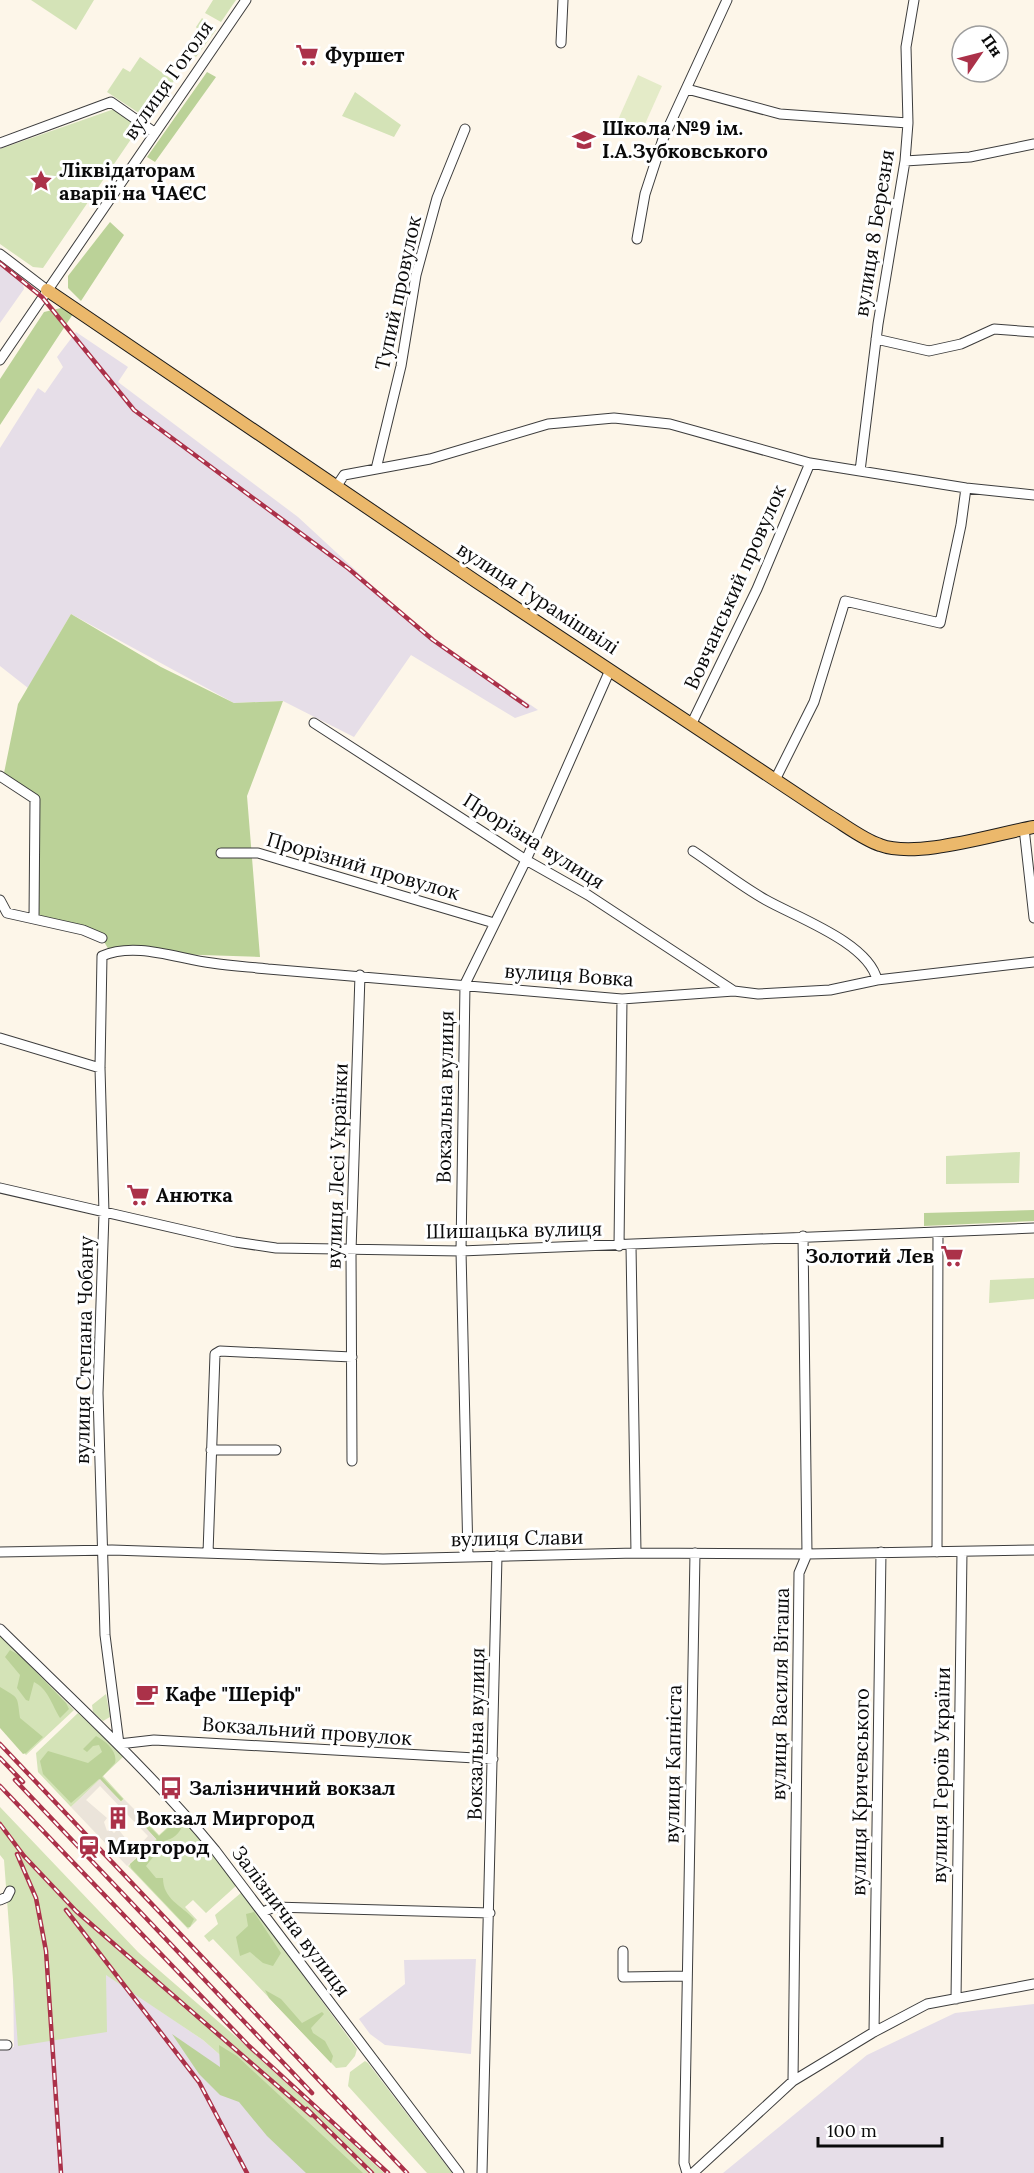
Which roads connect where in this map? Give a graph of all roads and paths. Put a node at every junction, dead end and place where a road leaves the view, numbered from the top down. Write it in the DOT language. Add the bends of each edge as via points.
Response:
graph roads {
  1 [pos="246,0"];
  2 [pos="563,0"];
  3 [pos="727,0"];
  4 [pos="914,0"];
  5 [pos="561,43"];
  6 [pos="687,89"];
  7 [pos="908,123"];
  8 [pos="465,129"];
  9 [pos="154,132"];
  10 [pos="0,143"];
  11 [pos="1034,144"];
  12 [pos="905,161"];
  13 [pos="637,239"];
  14 [pos="0,254"];
  15 [pos="47,290"];
  16 [pos="1034,332"];
  17 [pos="876,339"];
  18 [pos="0,360"];
  19 [pos="810,463"];
  20 [pos="376,469"];
  21 [pos="860,471"];
  22 [pos="336,487"];
  23 [pos="966,488"];
  24 [pos="1034,495"];
  25 [pos="610,670"];
  26 [pos="314,723"];
  27 [pos="691,725"];
  28 [pos="0,776"];
  29 [pos="775,780"];
  30 [pos="1029,828"];
  31 [pos="693,851"];
  32 [pos="220,853"];
  33 [pos="526,860"];
  34 [pos="0,900"];
  35 [pos="1034,918"];
  36 [pos="34,919"];
  37 [pos="494,923"];
  38 [pos="102,938"];
  39 [pos="102,956"];
  40 [pos="1034,962"];
  41 [pos="360,975"];
  42 [pos="877,980"];
  43 [pos="465,984"];
  44 [pos="734,992"];
  45 [pos="622,999"];
  46 [pos="0,1038"];
  47 [pos="100,1068"];
  48 [pos="0,1188"];
  49 [pos="104,1213"];
  50 [pos="1034,1228"];
  51 [pos="938,1233"];
  52 [pos="803,1236"];
  53 [pos="619,1246"];
  54 [pos="631,1246"];
  55 [pos="351,1251"];
  56 [pos="461,1251"];
  57 [pos="351,1357"];
  58 [pos="211,1450"];
  59 [pos="276,1450"];
  60 [pos="352,1461"];
  61 [pos="103,1550"];
  62 [pos="1034,1550"];
  63 [pos="0,1552"];
  64 [pos="695,1552"];
  65 [pos="881,1552"];
  66 [pos="937,1552"];
  67 [pos="962,1552"];
  68 [pos="208,1553"];
  69 [pos="636,1553"];
  70 [pos="807,1554"];
  71 [pos="497,1556"];
  72 [pos="468,1557"];
  73 [pos="0,1629"];
  74 [pos="119,1744"];
  75 [pos="493,1760"];
  76 [pos="10,1891"];
  77 [pos="0,1900"];
  78 [pos="262,1912"];
  79 [pos="490,1913"];
  80 [pos="623,1951"];
  81 [pos="687,1977"];
  82 [pos="1034,1984"];
  83 [pos="956,1999"];
  84 [pos="874,2032"];
  85 [pos="793,2081"];
  86 [pos="459,2173"];
  87 [pos="482,2173"];
  88 [pos="687,2173"];
  89 [pos="693,2173"];
  1 -- 9 [label="street, вулиця Гоголя"];
  2 -- 5 [label="street"];
  3 -- 6 [label="street"];
  4 -- 7 [label="street, вулиця 8 Березня" via="906,46"];
  6 -- 7 [label="street" via="780,114"];
  6 -- 13 [label="street" via="663,139"];
  7 -- 12 [label="street, вулиця 8 Березня"];
  8 -- 20 [label="street, Тупий провулок" via="437,198 416,275 401,366"];
  9 -- 10 [label="street" via="111,102"];
  9 -- 15 [label="street, вулиця Гоголя"];
  11 -- 12 [label="street" via="970,157"];
  12 -- 17 [label="street, вулиця 8 Березня"];
  14 -- 15 [label="street"];
  15 -- 18 [label="street, вулиця Гоголя"];
  15 -- 22 [label="main road, вулиця Гурамішвілі"];
  16 -- 17 [label="street" via="994,329 961,344 929,351"];
  17 -- 21 [label="street, вулиця 8 Березня"];
  19 -- 20 [label="street" via="670,424 614,418 548,424 430,459"];
  19 -- 21 [label="street"];
  19 -- 27 [label="street, Вовчанський провулок" via="757,589"];
  20 -- 22 [label="street" via="344,475"];
  21 -- 23 [label="street"];
  22 -- 25 [label="main road, вулиця Гурамішвілі"];
  23 -- 24 [label="street"];
  23 -- 29 [label="street" via="940,623 845,601 814,702"];
  25 -- 27 [label="main road, вулиця Гурамішвілі"];
  25 -- 33 [label="street, Вокзальна вулиця"];
  26 -- 33 [label="street, Прорізна вулиця"];
  27 -- 29 [label="main road, вулиця Гурамішвілі"];
  28 -- 36 [label="street" via="34,799"];
  29 -- 30 [label="main road, вулиця Гурамішвілі" via="868,839 889,848 924,849"];
  30 -- 35 [label="street"];
  31 -- 42 [label="street" via="765,900 839,937 870,964"];
  32 -- 37 [label="street, Прорізний провулок" via="267,855"];
  33 -- 37 [label="street, Вокзальна вулиця"];
  33 -- 44 [label="street, Прорізна вулиця" via="588,895"];
  34 -- 36 [label="street" via="7,913"];
  36 -- 38 [label="street"];
  37 -- 43 [label="street, Вокзальна вулиця"];
  39 -- 41 [label="street, вулиця Вовка" via="110,952 144,951 211,963"];
  39 -- 47 [label="street, вулиця Степана Чобану"];
  40 -- 42 [label="street, вулиця Вовка"];
  41 -- 43 [label="street, вулиця Вовка"];
  41 -- 55 [label="street, вулиця Лесі Українки"];
  42 -- 44 [label="street, вулиця Вовка" via="830,990"];
  43 -- 45 [label="street, вулиця Вовка"];
  43 -- 56 [label="street, Вокзальна вулиця"];
  44 -- 45 [label="street, вулиця Вовка"];
  45 -- 53 [label="street"];
  46 -- 47 [label="street"];
  47 -- 49 [label="street, вулиця Степана Чобану"];
  48 -- 49 [label="street, Шишацька вулиця"];
  49 -- 55 [label="street, Шишацька вулиця" via="235,1242"];
  49 -- 61 [label="street, вулиця Степана Чобану" via="98,1393"];
  50 -- 51 [label="street, Шишацька вулиця"];
  51 -- 52 [label="street, Шишацька вулиця"];
  51 -- 66 [label="street"];
  52 -- 54 [label="street, Шишацька вулиця"];
  52 -- 70 [label="street, вулиця Василя Віташа"];
  53 -- 54 [label="street, Шишацька вулиця"];
  53 -- 56 [label="street, Шишацька вулиця"];
  54 -- 69 [label="street"];
  55 -- 56 [label="street, Шишацька вулиця"];
  55 -- 57 [label="street, вулиця Лесі Українки"];
  56 -- 72 [label="street, Вокзальна вулиця"];
  57 -- 58 [label="street" via="218,1352 214,1358"];
  57 -- 60 [label="street, вулиця Лесі Українки"];
  58 -- 59 [label="street"];
  58 -- 68 [label="street"];
  61 -- 63 [label="street, вулиця Слави"];
  61 -- 68 [label="street, вулиця Слави"];
  61 -- 74 [label="street, вулиця Степана Чобану" via="105,1635"];
  62 -- 67 [label="street, вулиця Слави"];
  64 -- 69 [label="street, вулиця Слави"];
  64 -- 70 [label="street, вулиця Слави"];
  64 -- 81 [label="street, вулиця Капніста"];
  65 -- 66 [label="street, вулиця Слави"];
  65 -- 70 [label="street, вулиця Слави"];
  65 -- 84 [label="street, вулиця Кричевського"];
  66 -- 67 [label="street, вулиця Слави"];
  67 -- 83 [label="street, вулиця Героїв України"];
  68 -- 72 [label="street, вулиця Слави"];
  69 -- 71 [label="street, вулиця Слави"];
  70 -- 85 [label="street, вулиця Василя Віташа" via="800,1573"];
  71 -- 72 [label="street, вулиця Слави"];
  71 -- 75 [label="street, Вокзальна вулиця"];
  73 -- 74 [label="street, Залізнична вулиця"];
  74 -- 75 [label="street, Вокзальний провулок" via="154,1740"];
  74 -- 78 [label="street, Залізнична вулиця" via="183,1810"];
  75 -- 79 [label="street, Вокзальна вулиця"];
  76 -- 77 [label="street"];
  78 -- 79 [label="street" via="274,1907"];
  78 -- 86 [label="street, Залізнична вулиця"];
  79 -- 87 [label="street, Вокзальна вулиця"];
  80 -- 81 [label="street" via="623,1977"];
  81 -- 88 [label="street, вулиця Капніста"];
  82 -- 83 [label="street"];
  83 -- 84 [label="street" via="927,2004"];
  84 -- 85 [label="street"];
  85 -- 89 [label="street"];
}
